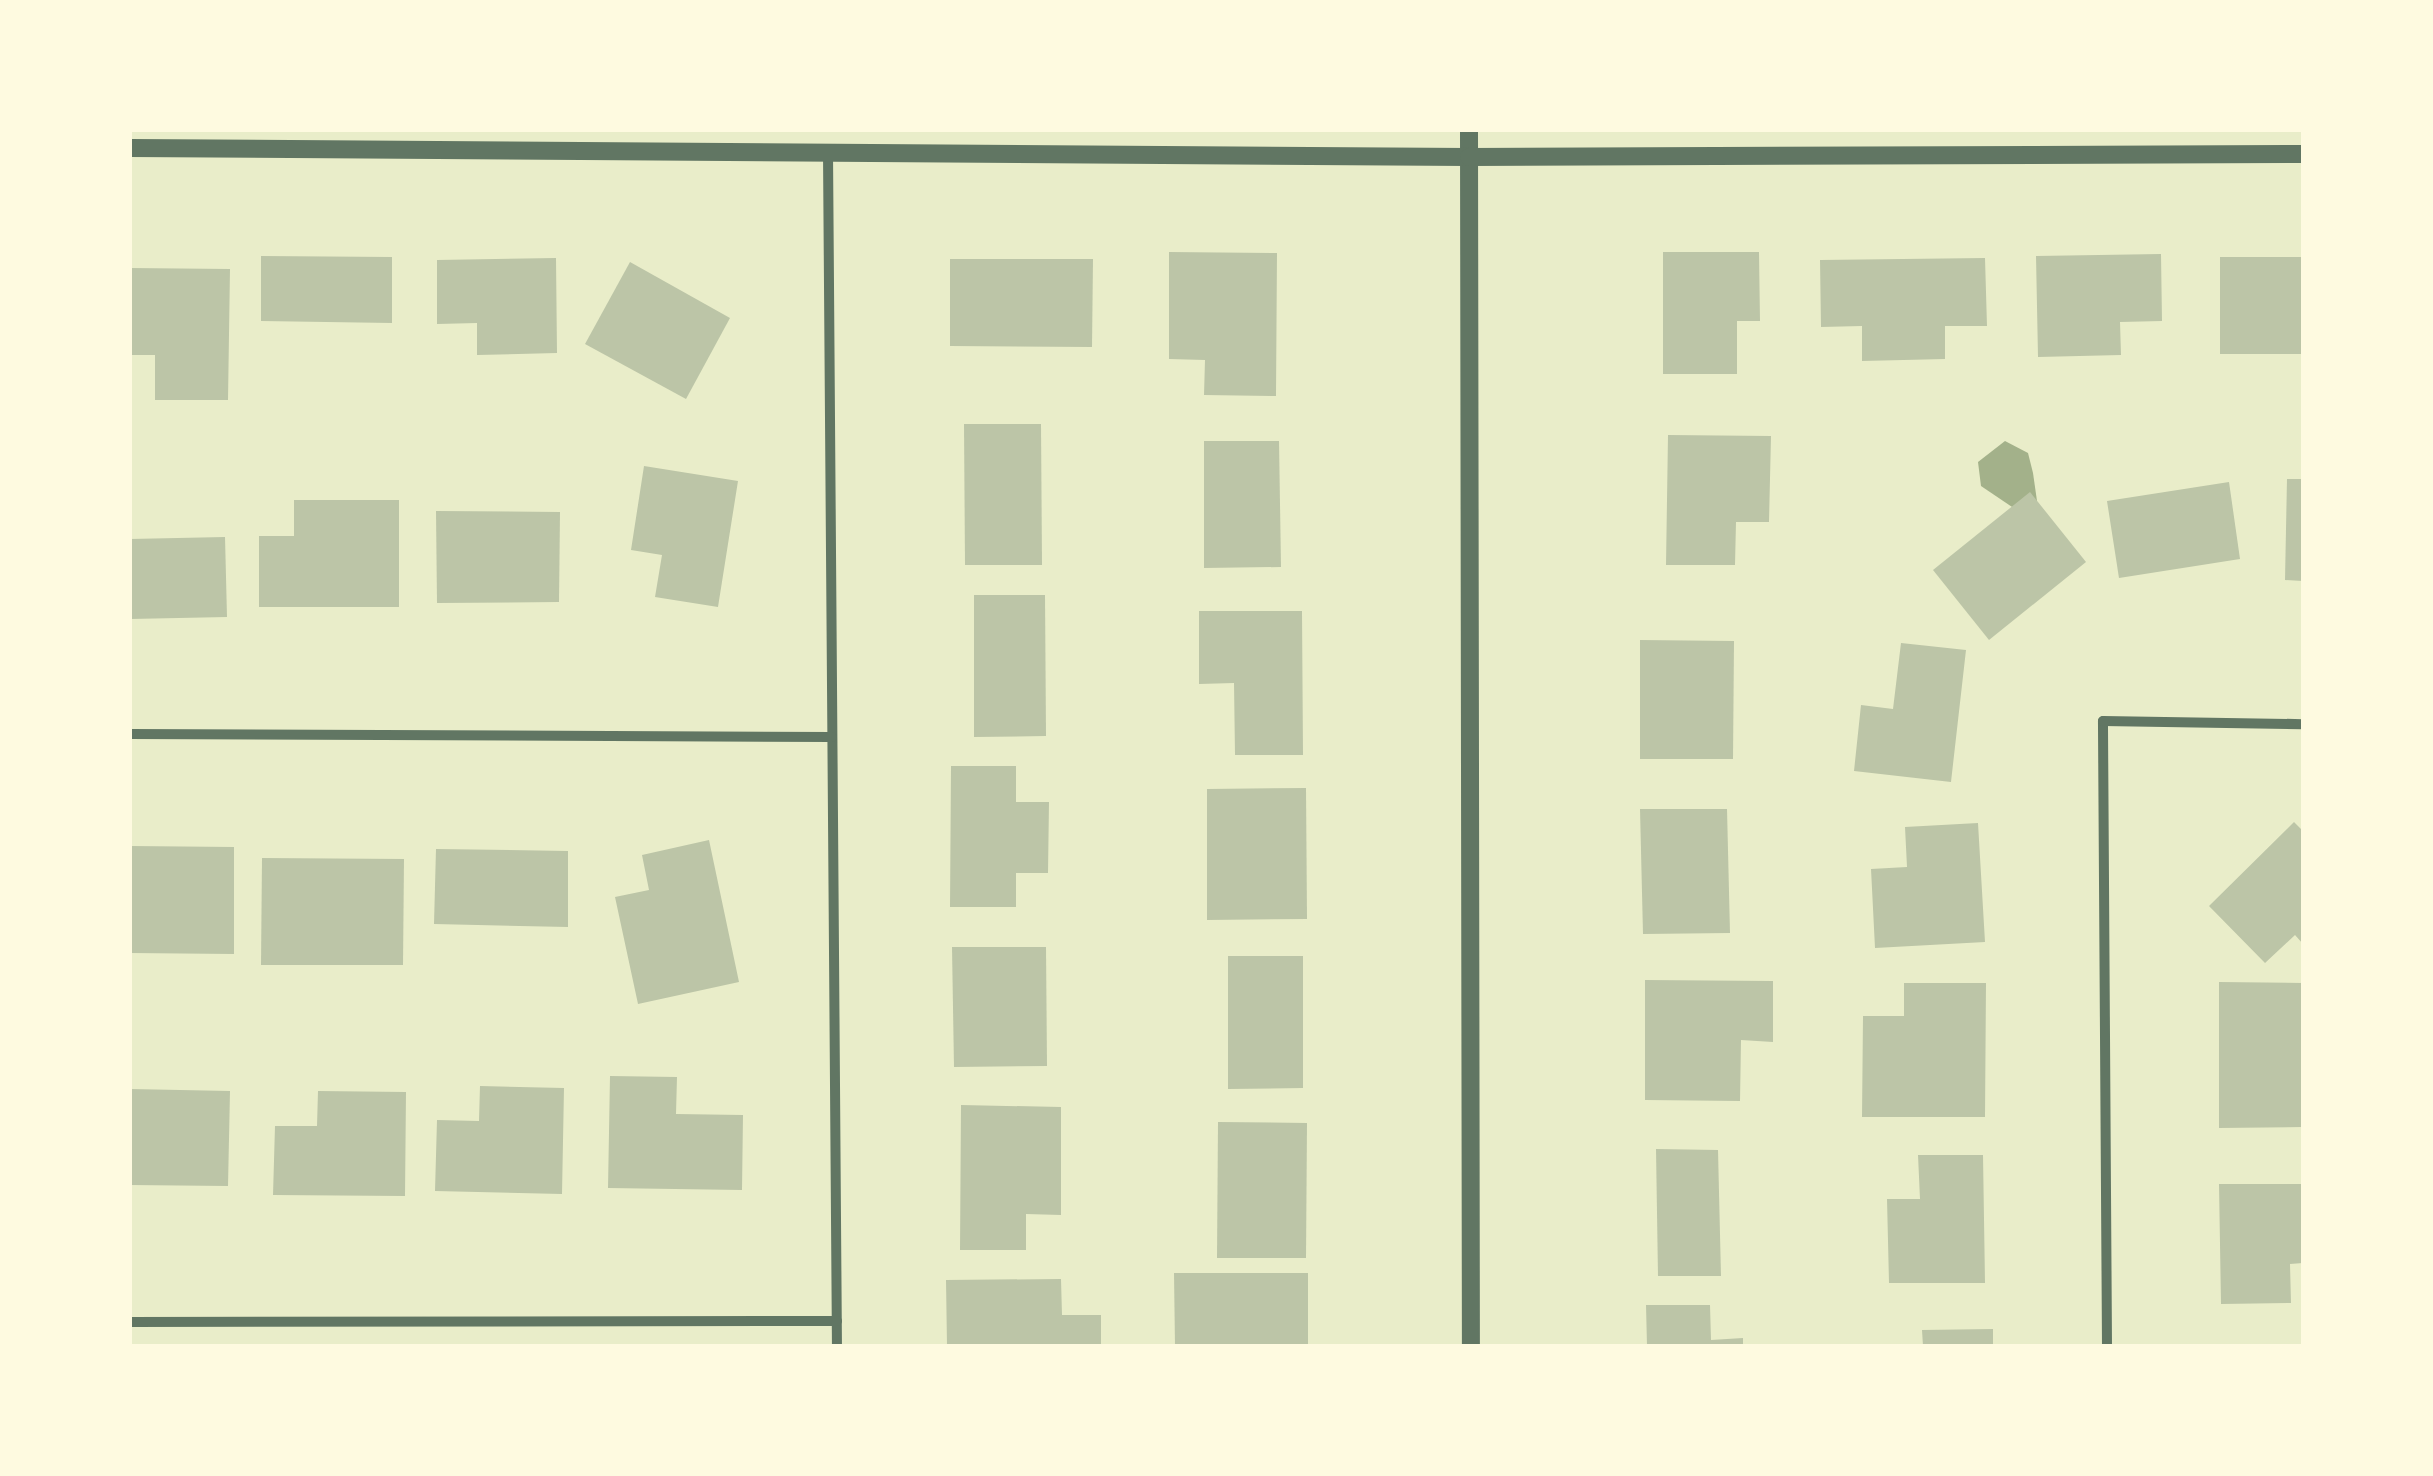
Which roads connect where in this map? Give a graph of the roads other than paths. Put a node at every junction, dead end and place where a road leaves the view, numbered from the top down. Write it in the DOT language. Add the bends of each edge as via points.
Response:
graph roads {
  1 [pos="1468,130"];
  2 [pos="130,148"];
  3 [pos="828,148"];
  4 [pos="2303,154"];
  5 [pos="1468,156"];
  6 [pos="2303,724"];
  7 [pos="130,734"];
  8 [pos="832,737"];
  9 [pos="130,1322"];
  10 [pos="837,1322"];
  11 [pos="837,1346"];
  12 [pos="1471,1346"];
  13 [pos="2107,1346"];
  1 -- 5 [label="street"];
  2 -- 3 [label="street"];
  3 -- 5 [label="street"];
  3 -- 8 [label="street"];
  4 -- 5 [label="street"];
  5 -- 12 [label="street"];
  6 -- 13 [label="street" via="2104,721"];
  7 -- 8 [label="street"];
  8 -- 10 [label="street"];
  9 -- 10 [label="street"];
  10 -- 11 [label="street"];
}
